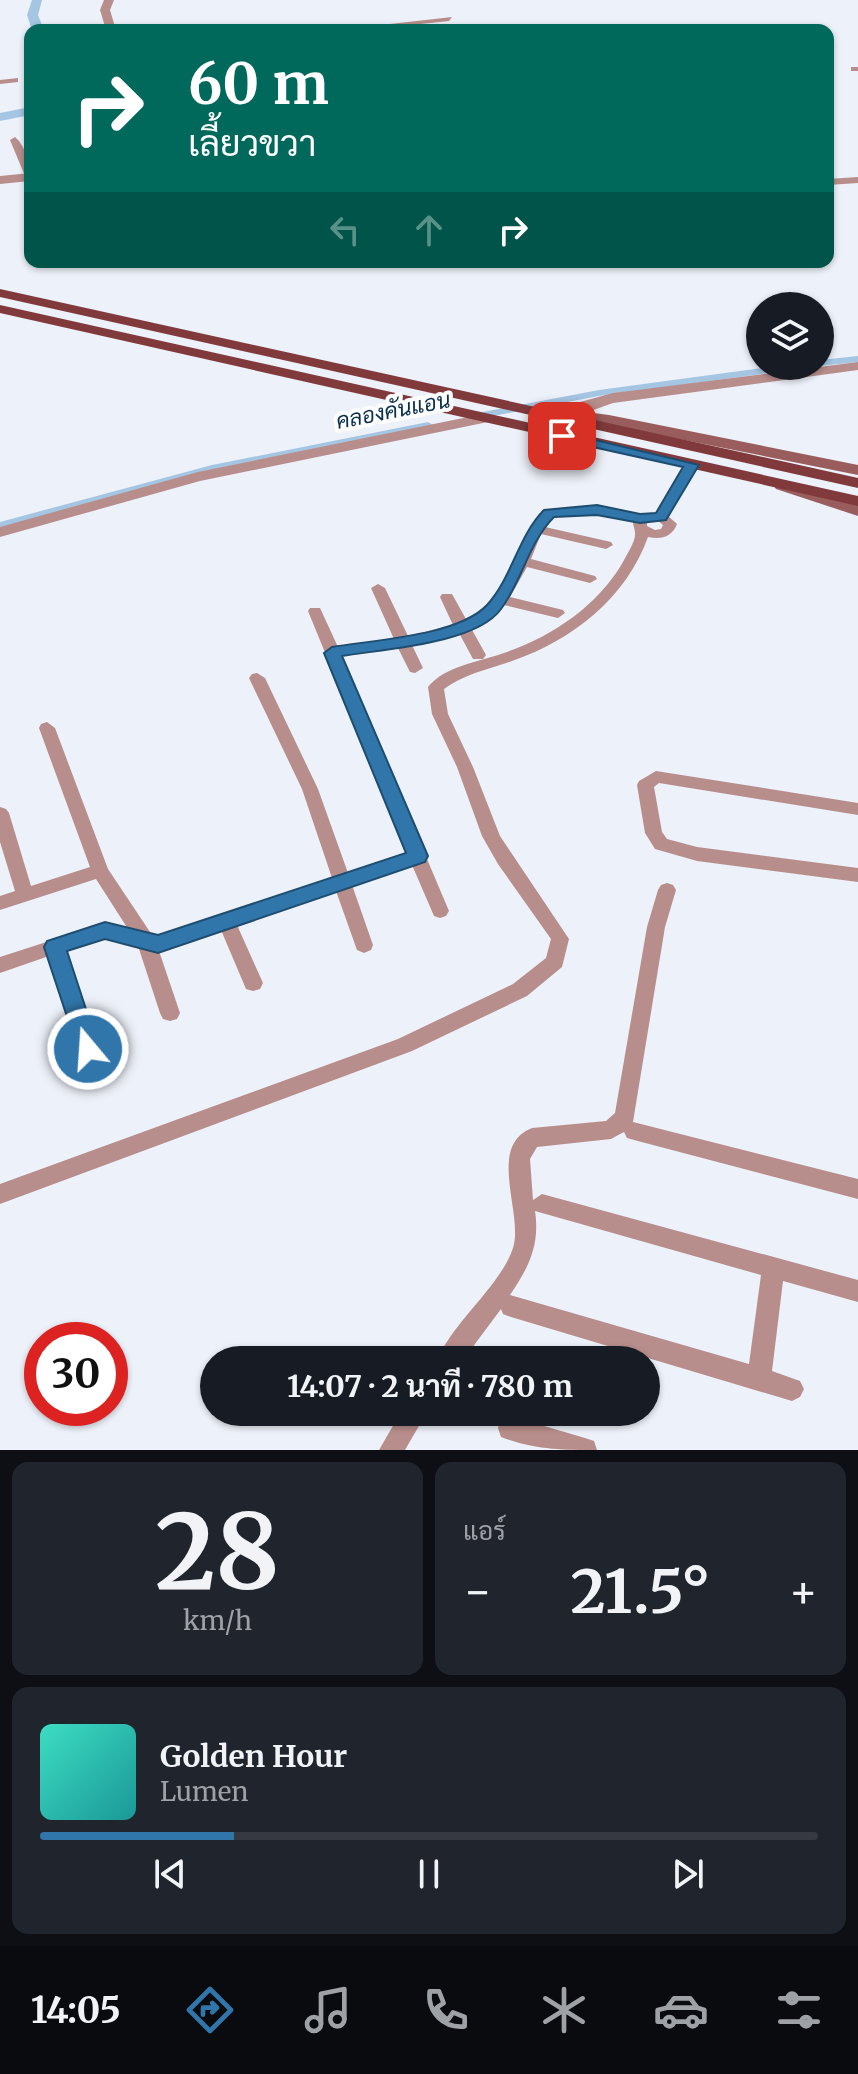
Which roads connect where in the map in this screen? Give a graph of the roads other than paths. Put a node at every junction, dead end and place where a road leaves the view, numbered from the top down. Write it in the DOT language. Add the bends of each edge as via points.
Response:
graph roads {
  1 [pos="109,0"];
  2 [pos="449,19"];
  3 [pos="432,21"];
  4 [pos="109,24"];
  5 [pos="416,24"];
  6 [pos="435,24"];
  7 [pos="15,80"];
  8 [pos="0,82"];
  9 [pos="15,140"];
  10 [pos="24,162"];
  11 [pos="24,177"];
  12 [pos="0,180"];
  13 [pos="858,180"];
  14 [pos="834,182"];
  15 [pos="0,284"];
  16 [pos="0,293"];
  17 [pos="0,309"];
  18 [pos="0,319"];
  19 [pos="145,325"];
  20 [pos="99,331"];
  21 [pos="858,366"];
  22 [pos="556,413"];
  23 [pos="480,418"];
  24 [pos="692,465"];
  25 [pos="858,470"];
  26 [pos="766,481"];
  27 [pos="858,483"];
  28 [pos="858,501"];
  29 [pos="858,511"];
  30 [pos="642,525"];
  31 [pos="537,529"];
  32 [pos="0,532"];
  33 [pos="606,545"];
  34 [pos="521,561"];
  35 [pos="590,579"];
  36 [pos="378,588"];
  37 [pos="447,597"];
  38 [pos="500,599"];
  39 [pos="315,611"];
  40 [pos="558,613"];
  41 [pos="463,627"];
  42 [pos="402,640"];
  43 [pos="332,653"];
  44 [pos="478,655"];
  45 [pos="415,668"];
  46 [pos="257,678"];
  47 [pos="47,728"];
  48 [pos="858,809"];
  49 [pos="0,813"];
  50 [pos="418,856"];
  51 [pos="100,871"];
  52 [pos="858,875"];
  53 [pos="342,882"];
  54 [pos="667,890"];
  55 [pos="25,895"];
  56 [pos="0,903"];
  57 [pos="440,911"];
  58 [pos="226,921"];
  59 [pos="146,941"];
  60 [pos="364,945"];
  61 [pos="55,947"];
  62 [pos="0,965"];
  63 [pos="253,983"];
  64 [pos="170,1013"];
  65 [pos="88,1049"];
  66 [pos="634,1131"];
  67 [pos="858,1189"];
  68 [pos="0,1194"];
  69 [pos="542,1204"];
  70 [pos="773,1269"];
  71 [pos="858,1291"];
  72 [pos="511,1306"];
  73 [pos="459,1346"];
  74 [pos="759,1381"];
  75 [pos="792,1389"];
  76 [pos="406,1426"];
  77 [pos="510,1428"];
  78 [pos="391,1450"];
  79 [pos="585,1450"];
  1 -- 4 [label="street" via="105,10"];
  2 -- 3 [label="street"];
  3 -- 5 [label="street"];
  3 -- 6 [label="street"];
  7 -- 8 [label="street"];
  9 -- 10 [label="street"];
  11 -- 12 [label="street"];
  13 -- 14 [label="street"];
  15 -- 19 [label="main road"];
  16 -- 19 [label="main road"];
  17 -- 20 [label="main road"];
  18 -- 20 [label="main road"];
  19 -- 22 [label="main road"];
  20 -- 23 [label="main road"];
  21 -- 22 [label="street" via="613,398"];
  22 -- 25 [label="main road"];
  22 -- 27 [label="main road"];
  23 -- 24 [label="main road"];
  23 -- 32 [label="street" via="198,477"];
  24 -- 26 [label="main road"];
  24 -- 30 [label="street" via="661,517"];
  26 -- 28 [label="main road"];
  26 -- 29 [label="main road"];
  30 -- 31 [label="street" via="597,510 566,510 550,513"];
  30 -- 68 [label="street" via="636,554 586,615 559,634 436,687 436,712 470,777 481,815 560,939 555,962 520,990 405,1045"];
  31 -- 33 [label="street"];
  31 -- 34 [label="street"];
  34 -- 35 [label="street"];
  34 -- 38 [label="street"];
  36 -- 42 [label="street"];
  37 -- 41 [label="street"];
  38 -- 40 [label="street"];
  38 -- 41 [label="street"];
  39 -- 43 [label="street"];
  41 -- 42 [label="street"];
  41 -- 44 [label="street"];
  42 -- 43 [label="street"];
  42 -- 45 [label="street"];
  43 -- 50 [label="street"];
  46 -- 53 [label="street" via="310,789"];
  47 -- 51 [label="street"];
  48 -- 52 [label="street" via="656,777 645,785 661,844 697,854"];
  49 -- 55 [label="street"];
  50 -- 53 [label="street"];
  50 -- 57 [label="street"];
  51 -- 55 [label="street"];
  51 -- 59 [label="street"];
  53 -- 58 [label="street"];
  53 -- 60 [label="street"];
  54 -- 73 [label="street" via="656,927 625,1117 611,1130 525,1143 519,1161 526,1245"];
  55 -- 56 [label="street"];
  58 -- 59 [label="street" via="158,944"];
  58 -- 63 [label="street"];
  59 -- 61 [label="street" via="105,930"];
  59 -- 64 [label="street"];
  61 -- 62 [label="street"];
  61 -- 65 [label="street"];
  66 -- 67 [label="street"];
  69 -- 70 [label="street"];
  70 -- 71 [label="street"];
  70 -- 74 [label="street"];
  72 -- 74 [label="street"];
  74 -- 75 [label="street"];
  76 -- 78 [label="street"];
  77 -- 79 [label="street"];
}
